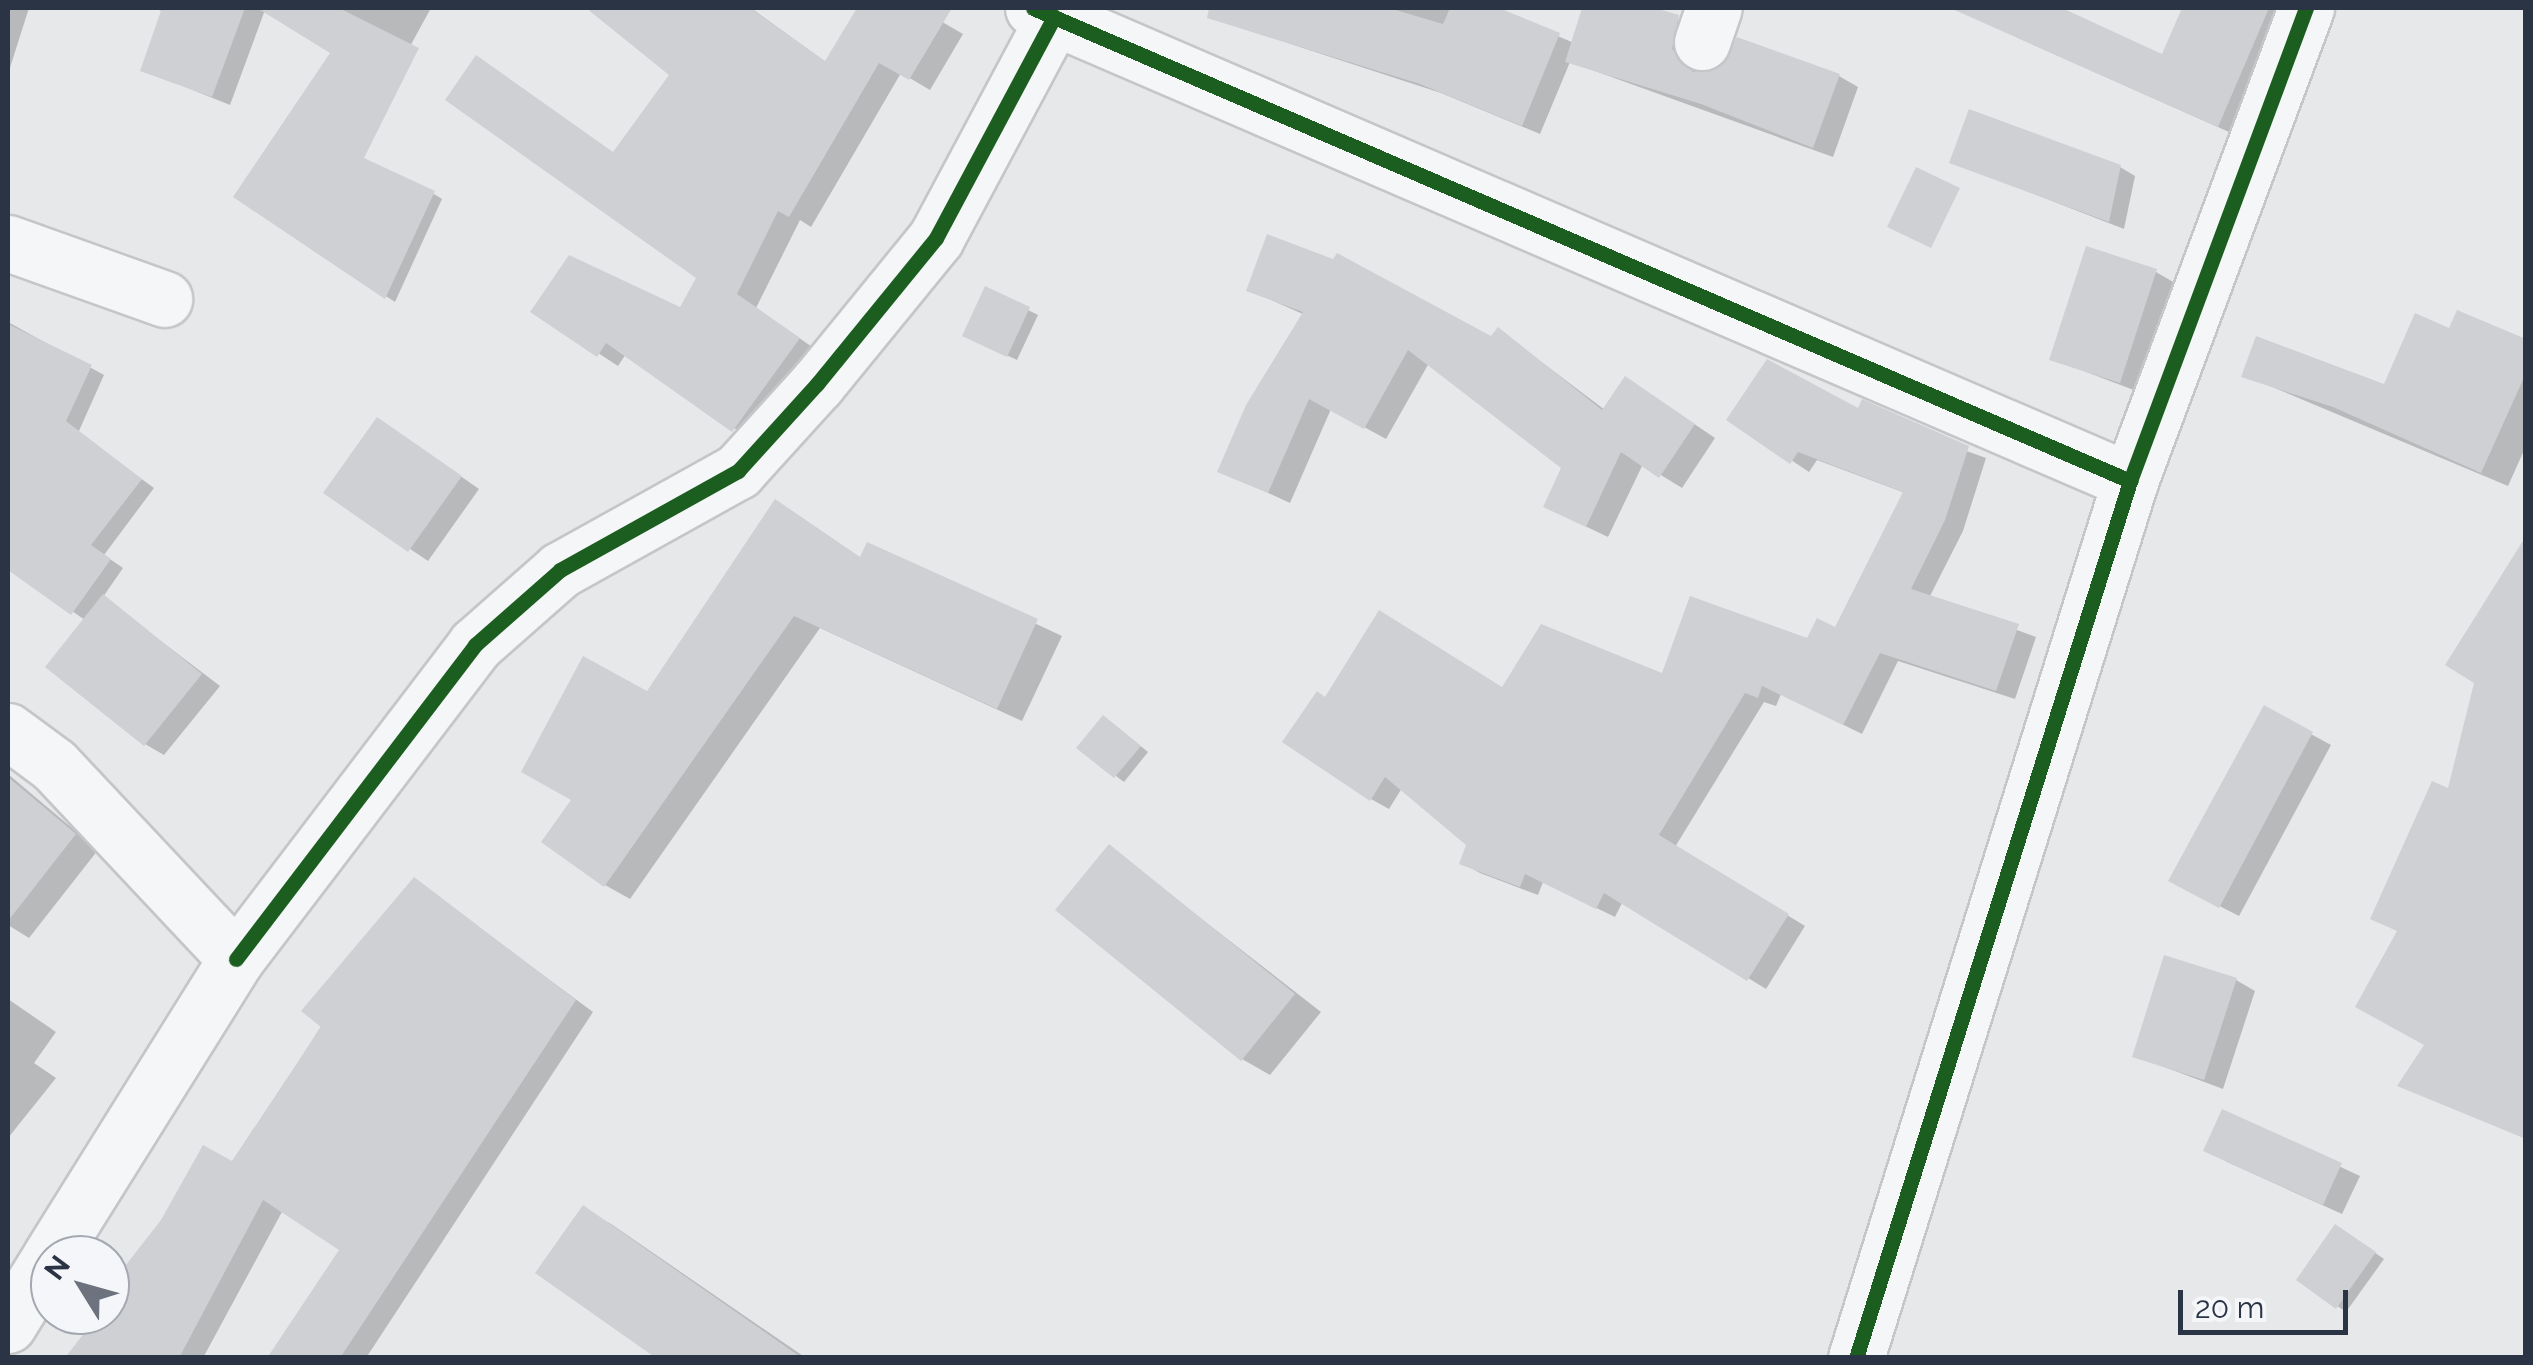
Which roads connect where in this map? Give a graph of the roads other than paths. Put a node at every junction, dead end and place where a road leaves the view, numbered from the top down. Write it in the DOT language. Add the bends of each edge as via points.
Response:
graph roads {
  1 [pos="2306,8"];
  2 [pos="1044,12"];
  3 [pos="8,243"];
  4 [pos="164,299"];
  5 [pos="2130,481"];
  6 [pos="8,731"];
  7 [pos="236,959"];
  8 [pos="63,1235"];
  9 [pos="30,1289"];
  10 [pos="8,1325"];
  11 [pos="1856,1358"];
  1 -- 5 [label="street"];
  2 -- 5 [label="street"];
  2 -- 7 [label="street" via="936,238 817,384 738,471 560,570 475,645"];
  3 -- 4 [label="street"];
  5 -- 11 [label="street"];
  6 -- 7 [label="street" via="54,766"];
  7 -- 8 [label="street"];
  9 -- 10 [label="street"];
}
